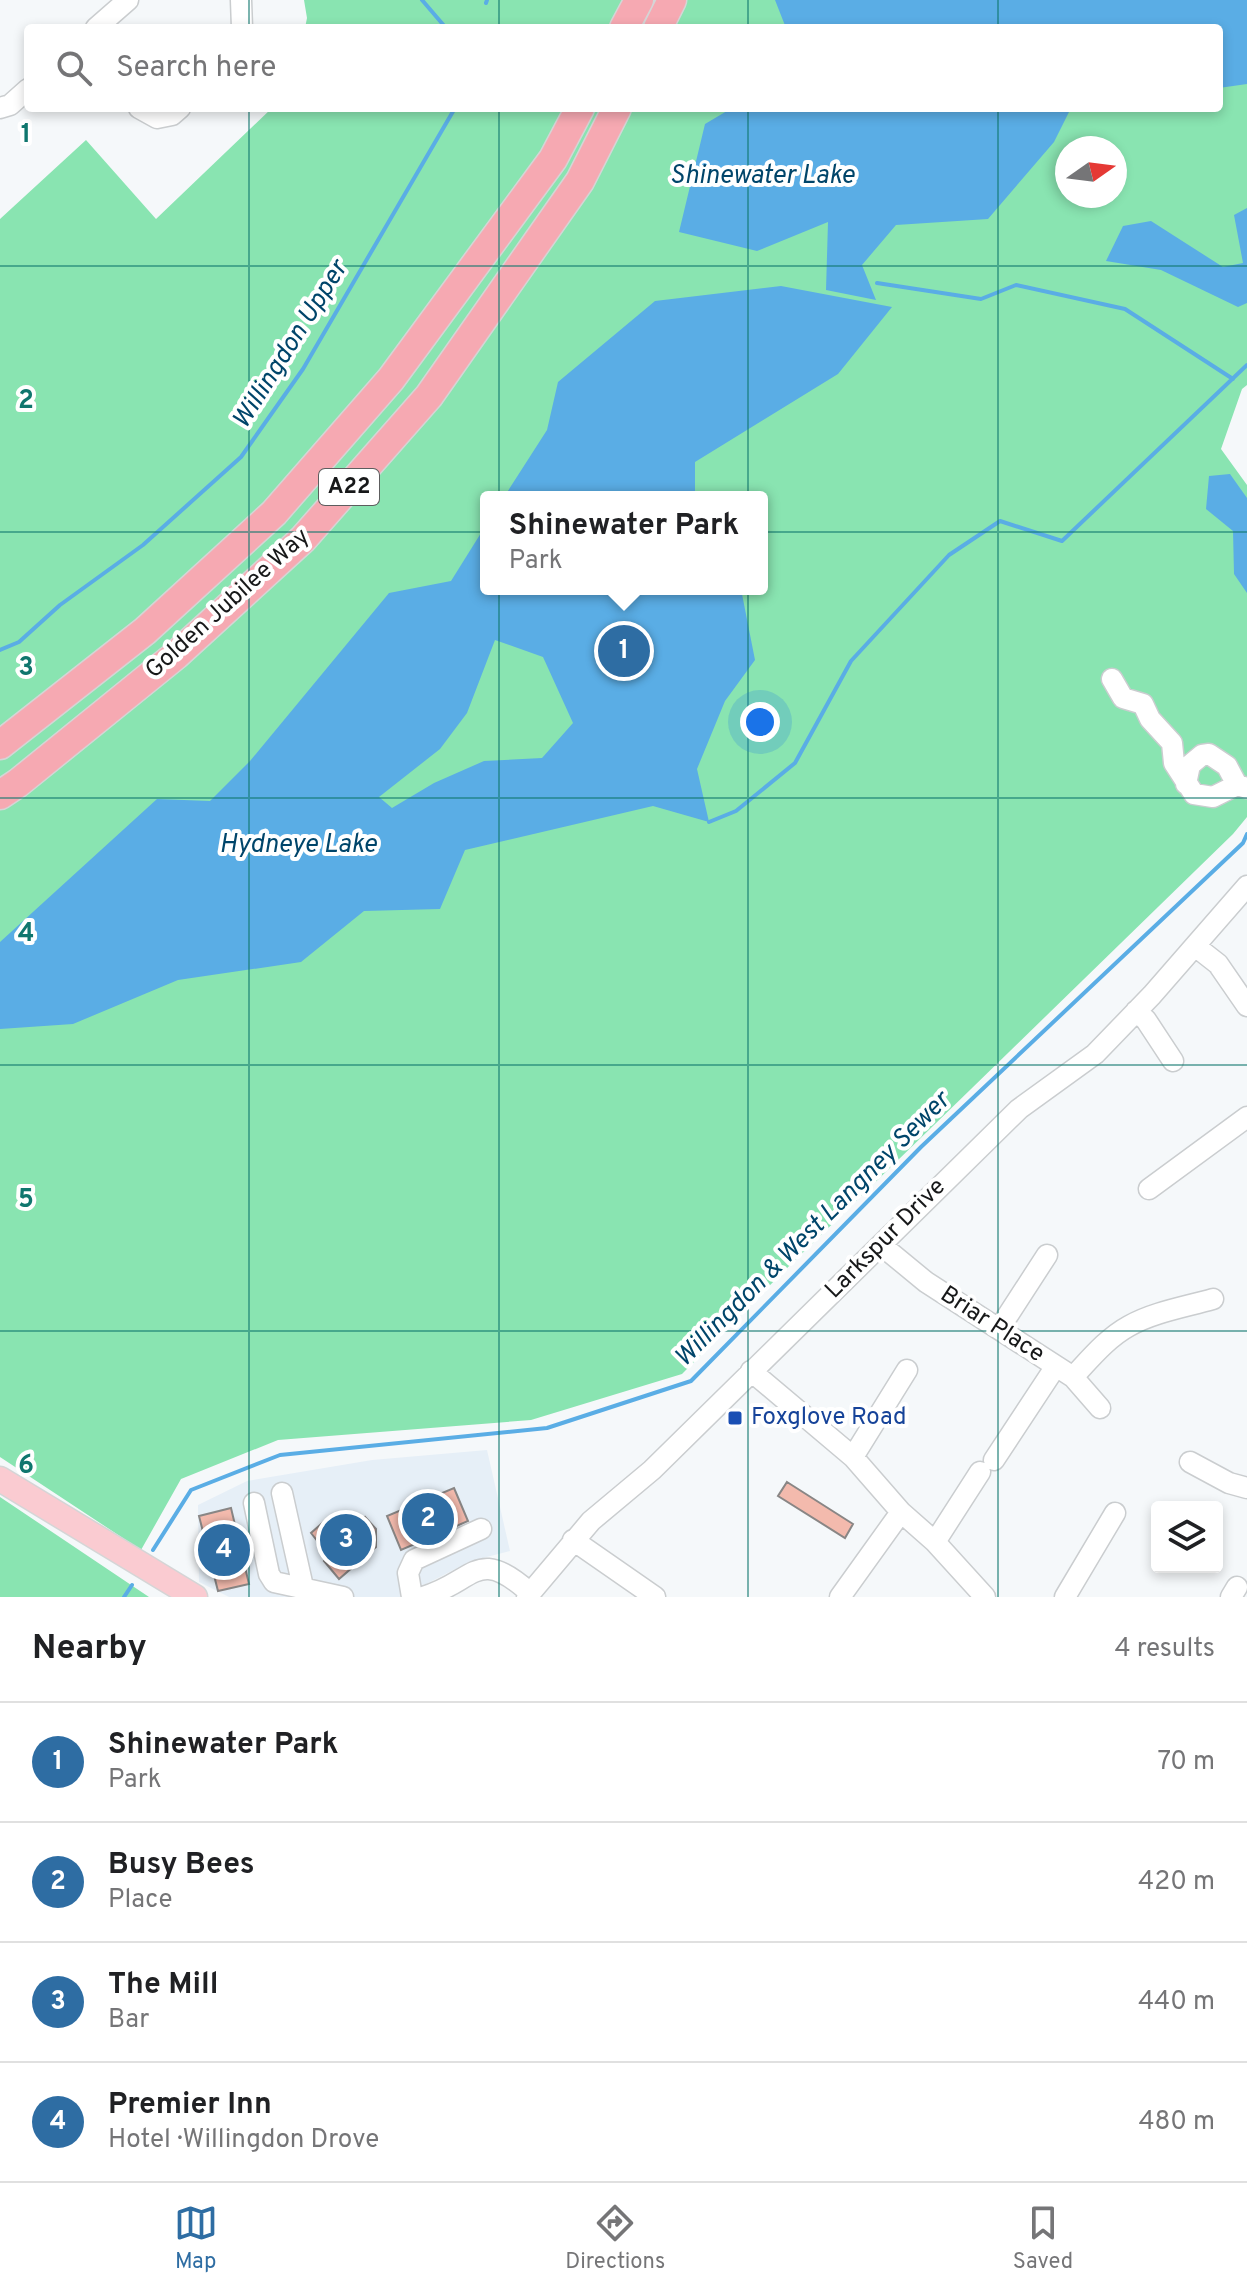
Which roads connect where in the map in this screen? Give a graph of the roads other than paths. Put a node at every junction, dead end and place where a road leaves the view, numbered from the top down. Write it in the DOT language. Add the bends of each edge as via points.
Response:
graph roads {
  1 [pos="128,0"];
  2 [pos="241,0"];
  3 [pos="639,0"];
  4 [pos="672,0"];
  5 [pos="101,24"];
  6 [pos="242,24"];
  7 [pos="626,24"];
  8 [pos="660,24"];
  9 [pos="24,93"];
  10 [pos="0,108"];
  11 [pos="146,112"];
  12 [pos="175,112"];
  13 [pos="578,112"];
  14 [pos="615,112"];
  15 [pos="1112,679"];
  16 [pos="0,745"];
  17 [pos="1186,784"];
  18 [pos="1242,787"];
  19 [pos="0,795"];
  20 [pos="1247,886"];
  21 [pos="1195,946"];
  22 [pos="1247,1006"];
  23 [pos="1136,1011"];
  24 [pos="1173,1061"];
  25 [pos="1244,1128"];
  26 [pos="1149,1189"];
  27 [pos="881,1245"];
  28 [pos="1047,1255"];
  29 [pos="1213,1299"];
  30 [pos="999,1329"];
  31 [pos="907,1370"];
  32 [pos="751,1371"];
  33 [pos="1064,1371"];
  34 [pos="1100,1408"];
  35 [pos="853,1457"];
  36 [pos="1190,1462"];
  37 [pos="0,1479"];
  38 [pos="1247,1488"];
  39 [pos="282,1493"];
  40 [pos="254,1503"];
  41 [pos="901,1512"];
  42 [pos="1115,1513"];
  43 [pos="290,1527"];
  44 [pos="481,1529"];
  45 [pos="260,1532"];
  46 [pos="573,1540"];
  47 [pos="935,1542"];
  48 [pos="303,1587"];
  49 [pos="528,1594"];
  50 [pos="187,1595"];
  51 [pos="343,1597"];
  52 [pos="412,1597"];
  53 [pos="423,1597"];
  54 [pos="655,1597"];
  55 [pos="840,1597"];
  56 [pos="985,1597"];
  57 [pos="1065,1597"];
  1 -- 5 [label="street"];
  2 -- 6 [label="street"];
  3 -- 7 [label="highway"];
  4 -- 8 [label="highway"];
  9 -- 10 [label="street"];
  11 -- 12 [label="street" via="157,118"];
  13 -- 16 [label="highway, Golden Jubilee Way / A22" via="553,159 391,379 274,513 145,631"];
  14 -- 19 [label="highway, Golden Jubilee Way / A22" via="580,181 429,396 303,539 176,655"];
  15 -- 17 [label="street" via="1123,698 1143,704 1172,743 1174,763"];
  17 -- 18 [label="street" via="1202,797"];
  17 -- 18 [label="street" via="1190,765 1209,754 1227,766"];
  20 -- 21 [label="street, Larkspur Drive"];
  21 -- 22 [label="street" via="1218,964"];
  21 -- 23 [label="street, Larkspur Drive"];
  23 -- 24 [label="street"];
  23 -- 27 [label="street, Larkspur Drive" via="1095,1054 1019,1109"];
  25 -- 26 [label="street" via="1188,1172"];
  27 -- 30 [label="street, Briar Place" via="926,1282"];
  27 -- 32 [label="street, Larkspur Drive"];
  28 -- 30 [label="street"];
  29 -- 33 [label="street" via="1129,1326"];
  30 -- 33 [label="street, Briar Place"];
  31 -- 35 [label="street"];
  32 -- 35 [label="street"];
  32 -- 46 [label="street, Larkspur Drive"];
  33 -- 34 [label="street, Briar Place"];
  33 -- 47 [label="street" via="987,1466"];
  35 -- 41 [label="street"];
  36 -- 38 [label="street"];
  37 -- 50 [label="main road"];
  39 -- 43 [label="street"];
  40 -- 45 [label="street"];
  41 -- 47 [label="street"];
  41 -- 55 [label="street"];
  42 -- 57 [label="street"];
  43 -- 45 [label="street"];
  43 -- 48 [label="street"];
  44 -- 52 [label="street" via="414,1560 408,1573"];
  45 -- 48 [label="street" via="274,1582"];
  46 -- 49 [label="street, Larkspur Drive"];
  46 -- 54 [label="street"];
  47 -- 56 [label="street"];
  48 -- 51 [label="street"];
  49 -- 53 [label="street" via="508,1574 479,1569"];
}
